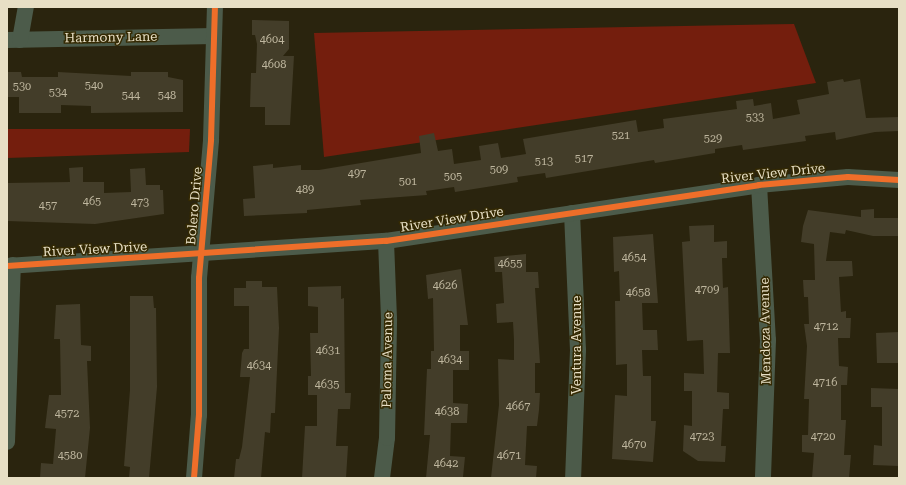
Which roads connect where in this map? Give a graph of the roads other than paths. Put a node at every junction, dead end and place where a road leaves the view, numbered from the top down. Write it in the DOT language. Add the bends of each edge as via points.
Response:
graph roads {
  1 [pos="26,7"];
  2 [pos="215,7"];
  3 [pos="214,36"];
  4 [pos="14,40"];
  5 [pos="899,180"];
  6 [pos="759,185"];
  7 [pos="572,213"];
  8 [pos="386,241"];
  9 [pos="202,255"];
  10 [pos="10,266"];
  11 [pos="7,442"];
  12 [pos="194,478"];
  13 [pos="382,478"];
  14 [pos="573,478"];
  15 [pos="763,478"];
  1 -- 4 [label="street"];
  2 -- 3 [label="street, Bolero Drive"];
  3 -- 4 [label="street, Harmony Lane"];
  3 -- 9 [label="street, Bolero Drive" via="211,140"];
  5 -- 6 [label="street, River View Drive" via="848,177"];
  6 -- 7 [label="street, River View Drive"];
  6 -- 15 [label="street, Mendoza Avenue" via="768,340"];
  7 -- 8 [label="street, River View Drive"];
  7 -- 14 [label="street, Ventura Avenue" via="578,350"];
  8 -- 9 [label="street, River View Drive"];
  8 -- 13 [label="street, Paloma Avenue" via="389,327 387,438"];
  9 -- 10 [label="street, River View Drive"];
  9 -- 12 [label="street, Bolero Drive" via="199,415"];
  10 -- 11 [label="street"];
}
